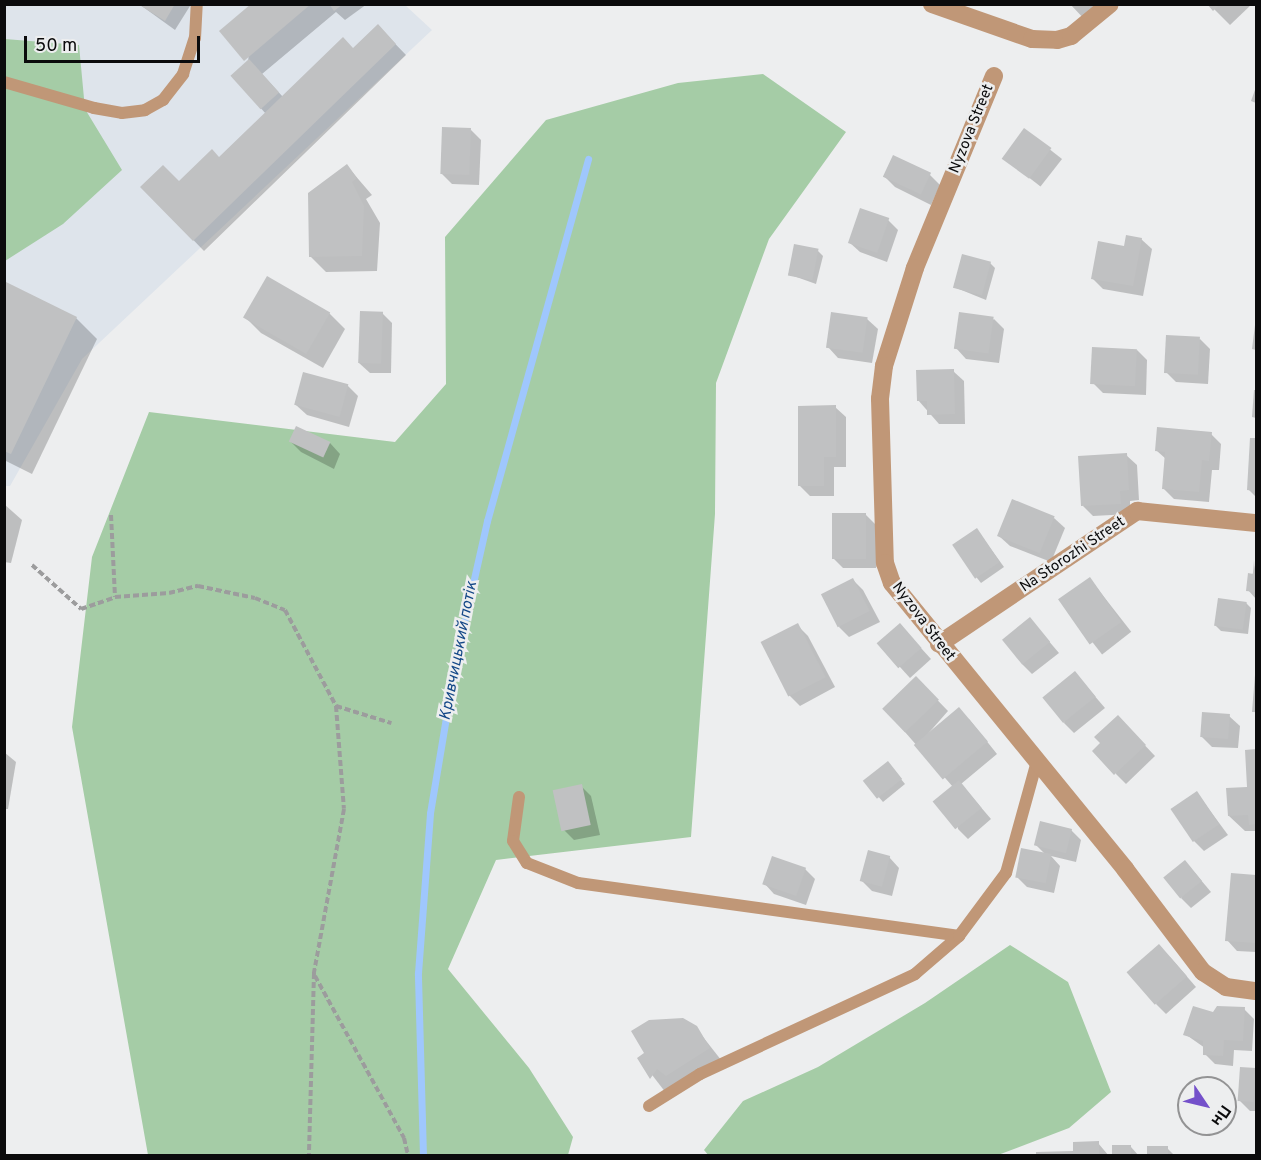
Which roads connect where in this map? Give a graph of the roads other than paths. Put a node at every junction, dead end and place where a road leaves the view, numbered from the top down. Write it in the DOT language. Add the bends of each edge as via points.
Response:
graph roads {
  1 [pos="197,4"];
  2 [pos="932,4"];
  3 [pos="1110,4"];
  4 [pos="994,76"];
  5 [pos="4,82"];
  6 [pos="1257,523"];
  7 [pos="939,644"];
  8 [pos="1036,765"];
  9 [pos="519,797"];
  10 [pos="959,936"];
  11 [pos="1257,991"];
  12 [pos="649,1106"];
  1 -- 5 [label="lane" via="195,38 183,74 164,100 145,110 122,113 94,108"];
  2 -- 3 [label="street" via="1032,39 1057,40 1071,36"];
  4 -- 7 [label="street, Nyzova Street" via="915,268 884,366 880,399 885,563 892,583"];
  6 -- 7 [label="street, Na Storozhi Street" via="1137,512"];
  7 -- 8 [label="street, Nyzova Street"];
  8 -- 10 [label="lane" via="1006,873"];
  8 -- 11 [label="street, Nyzova Street" via="1125,869 1203,972 1226,987"];
  9 -- 10 [label="lane" via="513,841 527,863 578,883"];
  10 -- 12 [label="lane" via="915,974 700,1074"];
}
